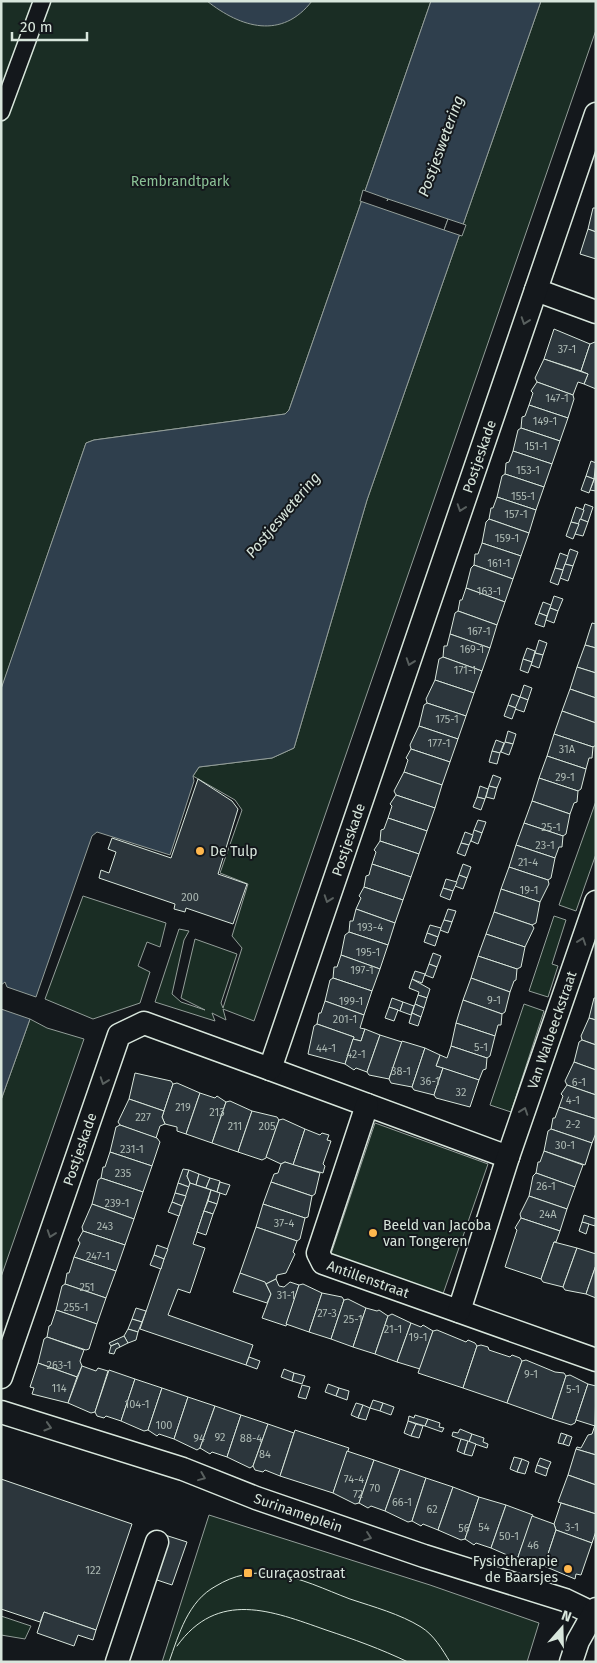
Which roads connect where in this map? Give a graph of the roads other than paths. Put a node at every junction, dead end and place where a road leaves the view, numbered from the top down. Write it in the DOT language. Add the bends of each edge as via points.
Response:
graph roads {
  1 [pos="42,1"];
  2 [pos="1,112"];
  3 [pos="596,114"];
  4 [pos="536,290"];
  5 [pos="596,312"];
  6 [pos="596,902"];
  7 [pos="270,1069"];
  8 [pos="368,1105"];
  9 [pos="508,1157"];
  10 [pos="459,1311"];
  11 [pos="596,1360"];
  12 [pos="1,1377"];
  13 [pos="1,1412"];
  14 [pos="157,1542"];
  15 [pos="595,1612"];
  16 [pos="117,1662"];
  17 [pos="571,1662"];
  1 -- 2 [label="street"];
  3 -- 4 [label="street, Postjeskade"];
  4 -- 5 [label="street"];
  4 -- 7 [label="street, Postjeskade, one-way"];
  9 -- 6 [label="street, Van Walbeeckstraat, one-way"];
  7 -- 8 [label="street"];
  7 -- 12 [label="street, Postjeskade, one-way" via="144,1024 119,1034"];
  8 -- 9 [label="street"];
  8 -- 10 [label="street, Antillenstraat" via="318,1252 323,1264"];
  9 -- 10 [label="street"];
  10 -- 11 [label="street, Antillenstraat"];
  13 -- 15 [label="street, Surinameplein, one-way" via="183,1469 416,1554"];
  14 -- 16 [label="street"];
  15 -- 17 [label="street, Surinameplein" via="578,1641"];
}
